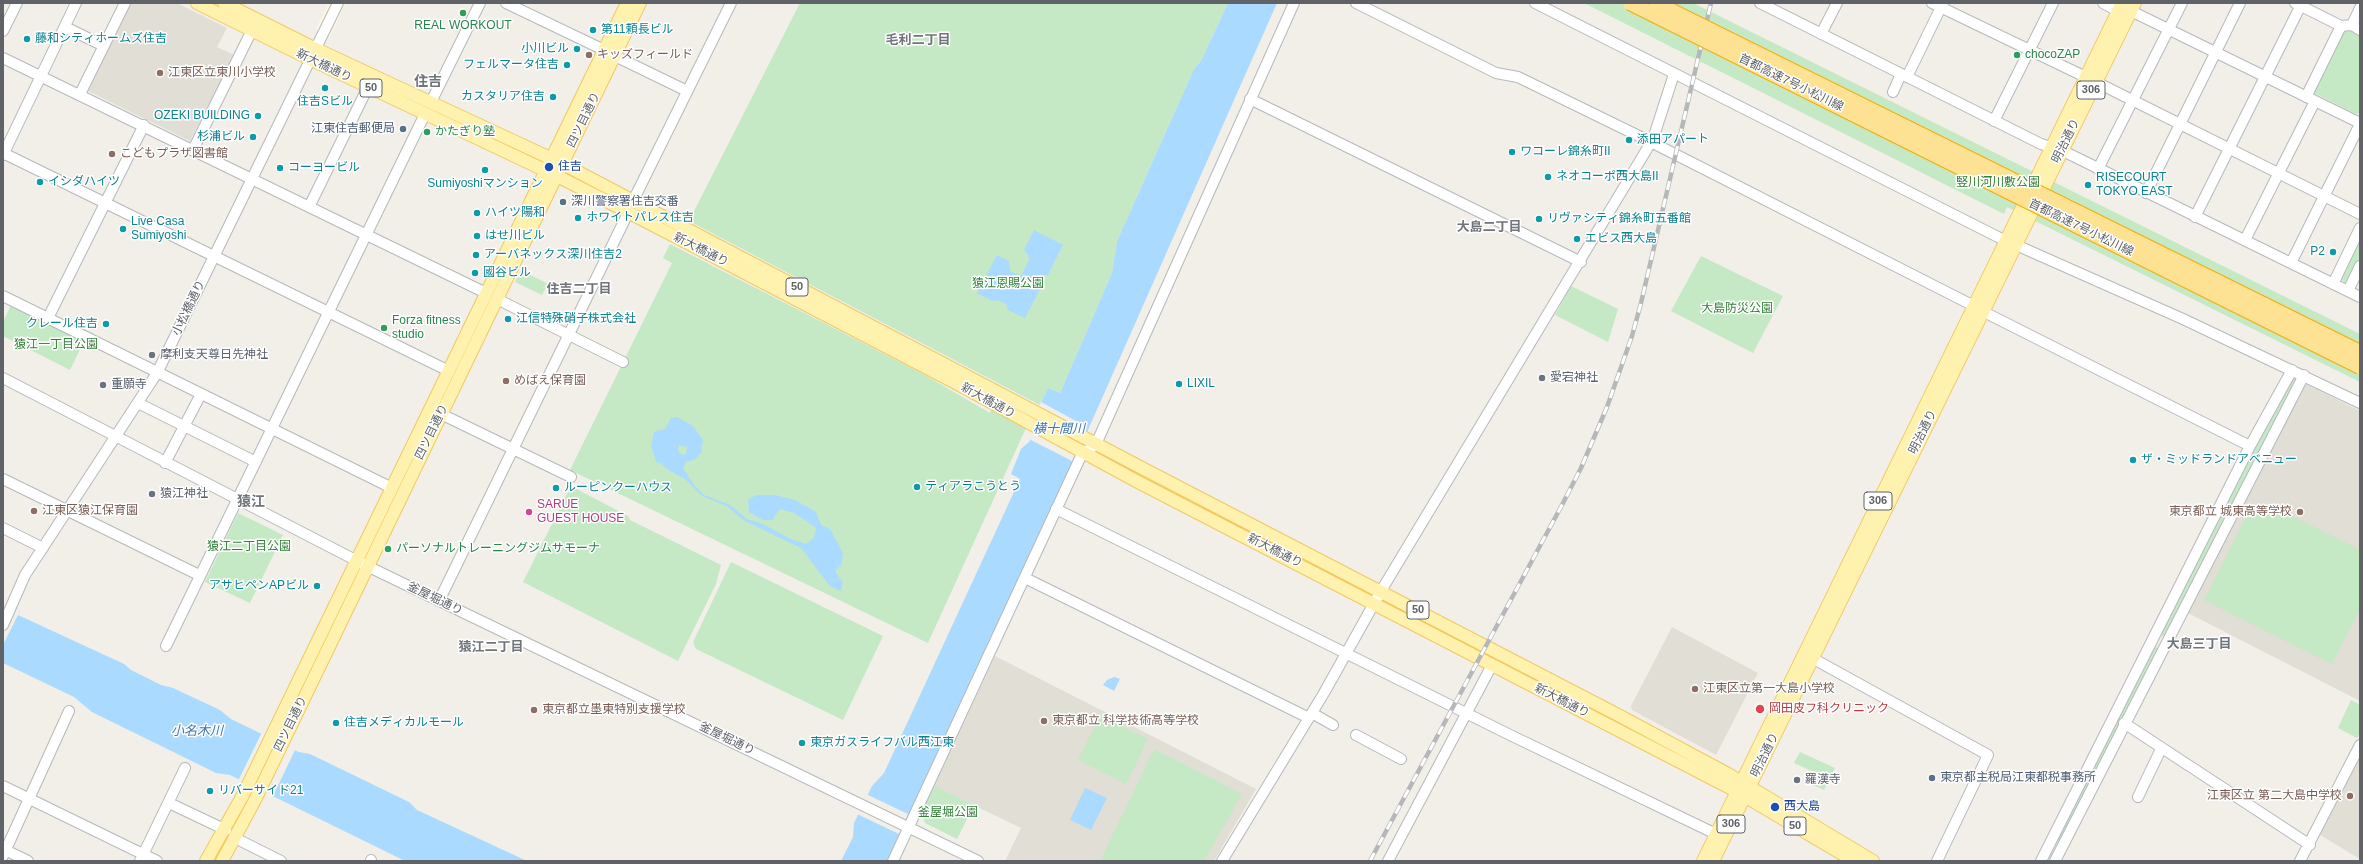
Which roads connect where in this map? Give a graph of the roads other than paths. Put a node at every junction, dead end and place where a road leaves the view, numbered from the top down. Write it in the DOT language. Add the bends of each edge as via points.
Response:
graph roads {
  1 [pos="17,3"];
  2 [pos="76,3"];
  3 [pos="125,3"];
  4 [pos="197,3"];
  5 [pos="224,3"];
  6 [pos="338,3"];
  7 [pos="480,3"];
  8 [pos="506,3"];
  9 [pos="627,3"];
  10 [pos="640,3"];
  11 [pos="731,3"];
  12 [pos="1294,3"];
  13 [pos="1356,3"];
  14 [pos="1535,3"];
  15 [pos="1630,3"];
  16 [pos="1656,3"];
  17 [pos="1760,3"];
  18 [pos="1837,3"];
  19 [pos="2053,3"];
  20 [pos="2103,3"];
  21 [pos="2182,3"];
  22 [pos="2240,3"];
  23 [pos="1939,4"];
  24 [pos="2299,4"];
  25 [pos="1774,6"];
  26 [pos="2127,7"];
  27 [pos="2360,8"];
  28 [pos="65,27"];
  29 [pos="2351,27"];
  30 [pos="2169,29"];
  31 [pos="252,30"];
  32 [pos="3,31"];
  33 [pos="1821,34"];
  34 [pos="104,46"];
  35 [pos="2030,50"];
  36 [pos="2216,52"];
  37 [pos="610,53"];
  38 [pos="3,58"];
  39 [pos="311,59"];
  40 [pos="1674,74"];
  41 [pos="1904,75"];
  42 [pos="41,77"];
  43 [pos="2265,77"];
  44 [pos="2091,79"];
  45 [pos="368,87"];
  46 [pos="687,92"];
  47 [pos="1893,92"];
  48 [pos="80,94"];
  49 [pos="2306,97"];
  50 [pos="1250,99"];
  51 [pos="2133,100"];
  52 [pos="2315,101"];
  53 [pos="431,102"];
  54 [pos="426,114"];
  55 [pos="1994,121"];
  56 [pos="2180,124"];
  57 [pos="2360,124"];
  58 [pos="144,125"];
  59 [pos="1651,142"];
  60 [pos="2229,148"];
  61 [pos="192,150"];
  62 [pos="2056,150"];
  63 [pos="3,154"];
  64 [pos="551,158"];
  65 [pos="563,164"];
  66 [pos="2098,169"];
  67 [pos="546,170"];
  68 [pos="2279,173"];
  69 [pos="557,176"];
  70 [pos="252,179"];
  71 [pos="2146,192"];
  72 [pos="2325,196"];
  73 [pos="104,203"];
  74 [pos="309,207"];
  75 [pos="631,207"];
  76 [pos="2360,214"];
  77 [pos="2195,217"];
  78 [pos="2360,228"];
  79 [pos="366,235"];
  80 [pos="2245,240"];
  81 [pos="2010,242"];
  82 [pos="214,257"];
  83 [pos="1581,262"];
  84 [pos="2291,263"];
  85 [pos="2360,266"];
  86 [pos="2333,284"];
  87 [pos="2348,291"];
  88 [pos="3,296"];
  89 [pos="491,296"];
  90 [pos="2360,297"];
  91 [pos="1978,308"];
  92 [pos="329,313"];
  93 [pos="48,318"];
  94 [pos="568,335"];
  95 [pos="2360,352"];
  96 [pos="623,362"];
  97 [pos="2360,367"];
  98 [pos="2292,370"];
  99 [pos="449,372"];
  100 [pos="157,373"];
  101 [pos="2304,375"];
  102 [pos="3,378"];
  103 [pos="201,394"];
  104 [pos="138,403"];
  105 [pos="2360,403"];
  106 [pos="440,414"];
  107 [pos="185,427"];
  108 [pos="272,428"];
  109 [pos="116,437"];
  110 [pos="1096,444"];
  111 [pos="2250,446"];
  112 [pos="512,448"];
  113 [pos="1081,450"];
  114 [pos="256,462"];
  115 [pos="165,463"];
  116 [pos="571,477"];
  117 [pos="3,479"];
  118 [pos="392,488"];
  119 [pos="237,500"];
  120 [pos="1056,509"];
  121 [pos="68,510"];
  122 [pos="3,528"];
  123 [pos="44,548"];
  124 [pos="362,563"];
  125 [pos="199,576"];
  126 [pos="1025,578"];
  127 [pos="1381,591"];
  128 [pos="439,601"];
  129 [pos="1375,603"];
  130 [pos="3,625"];
  131 [pos="166,646"];
  132 [pos="1348,653"];
  133 [pos="1812,658"];
  134 [pos="1492,665"];
  135 [pos="69,711"];
  136 [pos="1467,712"];
  137 [pos="1311,716"];
  138 [pos="2124,723"];
  139 [pos="1334,724"];
  140 [pos="281,729"];
  141 [pos="1356,735"];
  142 [pos="2360,745"];
  143 [pos="2161,749"];
  144 [pos="1401,760"];
  145 [pos="185,768"];
  146 [pos="3,786"];
  147 [pos="1743,789"];
  148 [pos="2138,796"];
  149 [pos="29,799"];
  150 [pos="169,803"];
  151 [pos="905,826"];
  152 [pos="226,830"];
  153 [pos="1716,834"];
  154 [pos="235,838"];
  155 [pos="2310,845"];
  156 [pos="4,852"];
  157 [pos="142,858"];
  158 [pos="28,861"];
  159 [pos="157,861"];
  160 [pos="206,861"];
  161 [pos="222,861"];
  162 [pos="281,861"];
  163 [pos="892,861"];
  164 [pos="978,861"];
  165 [pos="1222,861"];
  166 [pos="1388,861"];
  167 [pos="1703,861"];
  168 [pos="1713,861"];
  169 [pos="1854,861"];
  170 [pos="1873,861"];
  171 [pos="1937,861"];
  172 [pos="2042,861"];
  173 [pos="2055,861"];
  174 [pos="2300,861"];
  1 -- 32 [label="street"];
  2 -- 28 [label="street"];
  3 -- 34 [label="street"];
  4 -- 31 [label="main road, 新大橋通り / 50"];
  5 -- 39 [label="main road, 新大橋通り / 50"];
  6 -- 39 [label="street, 小松橋通り"];
  7 -- 53 [label="street"];
  8 -- 37 [label="street"];
  9 -- 37 [label="main road, 四ツ目通り"];
  10 -- 37 [label="main road, 四ツ目通り"];
  11 -- 46 [label="street"];
  12 -- 50 [label="street"];
  13 -- 59 [label="street" via="1496,74 1518,77"];
  14 -- 40 [label="street"];
  15 -- 97 [label="highway, 首都高速7号小松川線, bridge"];
  16 -- 95 [label="highway, 首都高速7号小松川線, bridge"];
  17 -- 25 [label="street"];
  18 -- 33 [label="street"];
  19 -- 35 [label="street"];
  20 -- 26 [label="street"];
  21 -- 30 [label="street"];
  22 -- 36 [label="street"];
  23 -- 35 [label="street"];
  23 -- 41 [label="street"];
  24 -- 29 [label="street"];
  24 -- 43 [label="street"];
  25 -- 33 [label="street"];
  26 -- 30 [label="street"];
  26 -- 44 [label="main road, 明治通り / 306"];
  27 -- 29 [label="street"];
  28 -- 34 [label="street"];
  28 -- 42 [label="street"];
  29 -- 49 [label="street"];
  30 -- 36 [label="street"];
  30 -- 51 [label="street"];
  31 -- 39 [label="main road, 新大橋通り / 50"];
  31 -- 61 [label="street"];
  33 -- 41 [label="street"];
  34 -- 48 [label="street"];
  35 -- 44 [label="street"];
  35 -- 55 [label="street"];
  36 -- 43 [label="street"];
  36 -- 56 [label="street"];
  37 -- 46 [label="street"];
  37 -- 64 [label="main road, 四ツ目通り"];
  37 -- 65 [label="main road, 四ツ目通り"];
  38 -- 42 [label="street"];
  39 -- 45 [label="main road, 新大橋通り / 50"];
  39 -- 53 [label="main road, 新大橋通り / 50"];
  39 -- 70 [label="street, 小松橋通り"];
  40 -- 59 [label="street"];
  40 -- 81 [label="street"];
  41 -- 47 [label="street"];
  41 -- 55 [label="street"];
  42 -- 48 [label="street"];
  42 -- 63 [label="street"];
  43 -- 49 [label="street"];
  43 -- 60 [label="street"];
  44 -- 51 [label="street"];
  44 -- 62 [label="main road, 明治通り / 306"];
  45 -- 54 [label="main road, 新大橋通り / 50"];
  45 -- 74 [label="street"];
  46 -- 75 [label="street"];
  48 -- 58 [label="street"];
  49 -- 52 [label="street"];
  50 -- 83 [label="street"];
  50 -- 110 [label="street"];
  51 -- 56 [label="street"];
  51 -- 66 [label="street"];
  52 -- 57 [label="street"];
  52 -- 68 [label="street"];
  53 -- 64 [label="main road, 新大橋通り / 50"];
  54 -- 67 [label="main road, 新大橋通り / 50"];
  54 -- 79 [label="street"];
  55 -- 62 [label="street"];
  56 -- 60 [label="street"];
  56 -- 71 [label="street"];
  57 -- 72 [label="street"];
  58 -- 61 [label="street"];
  58 -- 73 [label="street"];
  59 -- 83 [label="street"];
  59 -- 91 [label="street"];
  60 -- 68 [label="street"];
  60 -- 77 [label="street"];
  61 -- 70 [label="street"];
  62 -- 66 [label="street"];
  62 -- 81 [label="main road, 明治通り / 306, bridge"];
  63 -- 73 [label="street"];
  64 -- 65 [label="main road, 新大橋通り / 50"];
  64 -- 67 [label="main road, 四ツ目通り"];
  65 -- 69 [label="main road, 四ツ目通り"];
  65 -- 75 [label="main road, 新大橋通り / 50"];
  66 -- 71 [label="street"];
  67 -- 69 [label="main road, 新大橋通り / 50"];
  67 -- 89 [label="main road, 四ツ目通り"];
  68 -- 72 [label="street"];
  68 -- 80 [label="street"];
  69 -- 75 [label="main road, 新大橋通り / 50"];
  69 -- 89 [label="main road, 四ツ目通り"];
  70 -- 74 [label="street"];
  70 -- 82 [label="street, 小松橋通り"];
  71 -- 77 [label="street"];
  72 -- 76 [label="street"];
  72 -- 84 [label="street"];
  73 -- 82 [label="street"];
  73 -- 93 [label="street"];
  74 -- 79 [label="street"];
  75 -- 94 [label="street"];
  75 -- 110 [label="main road, 新大橋通り / 50"];
  75 -- 113 [label="main road, 新大橋通り / 50"];
  77 -- 80 [label="street"];
  78 -- 86 [label="street"];
  79 -- 89 [label="street"];
  79 -- 92 [label="street"];
  80 -- 84 [label="street"];
  81 -- 91 [label="main road, 明治通り / 306"];
  81 -- 98 [label="street"];
  82 -- 92 [label="street"];
  82 -- 100 [label="street, 小松橋通り"];
  83 -- 127 [label="street"];
  84 -- 86 [label="street"];
  85 -- 87 [label="street"];
  86 -- 87 [label="street"];
  87 -- 90 [label="street"];
  88 -- 93 [label="street"];
  89 -- 94 [label="street"];
  89 -- 99 [label="main road, 四ツ目通り"];
  89 -- 106 [label="main road, 四ツ目通り"];
  91 -- 111 [label="street"];
  91 -- 133 [label="main road, 明治通り / 306"];
  91 -- 147 [label="main road, 明治通り / 306"];
  92 -- 99 [label="street"];
  92 -- 108 [label="street"];
  93 -- 100 [label="street"];
  94 -- 96 [label="street"];
  94 -- 112 [label="street"];
  98 -- 101 [label="street"];
  98 -- 111 [label="street"];
  99 -- 118 [label="main road, 四ツ目通り"];
  100 -- 103 [label="street"];
  100 -- 104 [label="street, 小松橋通り"];
  101 -- 105 [label="street"];
  101 -- 138 [label="street"];
  102 -- 109 [label="street, 釜屋堀通り"];
  103 -- 107 [label="street"];
  103 -- 108 [label="street"];
  104 -- 107 [label="street"];
  104 -- 109 [label="street, 小松橋通り"];
  106 -- 112 [label="street"];
  106 -- 124 [label="main road, 四ツ目通り"];
  107 -- 114 [label="street"];
  107 -- 115 [label="street"];
  108 -- 114 [label="street"];
  108 -- 118 [label="street"];
  109 -- 115 [label="street, 釜屋堀通り"];
  109 -- 121 [label="street, 小松橋通り"];
  110 -- 113 [label="street"];
  110 -- 127 [label="main road, 新大橋通り / 50"];
  111 -- 172 [label="street"];
  112 -- 116 [label="street"];
  112 -- 128 [label="street"];
  113 -- 120 [label="street"];
  113 -- 129 [label="main road, 新大橋通り / 50" via="1138,482"];
  114 -- 119 [label="street"];
  115 -- 119 [label="street, 釜屋堀通り"];
  117 -- 121 [label="street"];
  118 -- 124 [label="main road, 四ツ目通り"];
  119 -- 124 [label="street, 釜屋堀通り"];
  119 -- 125 [label="street"];
  120 -- 126 [label="street"];
  120 -- 132 [label="street"];
  121 -- 123 [label="street, 小松橋通り"];
  121 -- 125 [label="street"];
  122 -- 123 [label="street"];
  123 -- 130 [label="street, 小松橋通り" via="22,582"];
  124 -- 128 [label="street, 釜屋堀通り"];
  124 -- 140 [label="main road, 四ツ目通り"];
  125 -- 131 [label="street"];
  126 -- 137 [label="street"];
  126 -- 151 [label="street"];
  127 -- 129 [label="street"];
  127 -- 147 [label="main road, 新大橋通り / 50"];
  128 -- 151 [label="street, 釜屋堀通り"];
  129 -- 132 [label="street"];
  129 -- 134 [label="main road, 新大橋通り / 50"];
  132 -- 136 [label="street"];
  132 -- 137 [label="street"];
  133 -- 147 [label="main road, 明治通り / 306"];
  133 -- 171 [label="street" via="1988,754"];
  134 -- 136 [label="street"];
  134 -- 147 [label="main road, 新大橋通り / 50"];
  135 -- 149 [label="street"];
  136 -- 153 [label="street"];
  136 -- 166 [label="street"];
  137 -- 139 [label="street"];
  137 -- 165 [label="street"];
  138 -- 143 [label="street"];
  138 -- 173 [label="street"];
  140 -- 152 [label="main road"];
  140 -- 154 [label="main road, 四ツ目通り" via="255,800"];
  141 -- 144 [label="street"];
  142 -- 155 [label="street"];
  143 -- 148 [label="street"];
  143 -- 155 [label="street"];
  145 -- 150 [label="street"];
  146 -- 149 [label="street"];
  147 -- 153 [label="main road, 明治通り / 306"];
  147 -- 168 [label="main road, 明治通り / 306"];
  147 -- 169 [label="main road, 新大橋通り / 50"];
  147 -- 170 [label="main road, 新大橋通り / 50"];
  149 -- 156 [label="street"];
  149 -- 157 [label="street"];
  150 -- 152 [label="street"];
  150 -- 157 [label="street"];
  151 -- 163 [label="street"];
  151 -- 164 [label="street, 釜屋堀通り"];
  152 -- 160 [label="main road"];
  153 -- 167 [label="main road, 明治通り / 306"];
  154 -- 161 [label="main road, 四ツ目通り"];
  154 -- 162 [label="street"];
  155 -- 174 [label="street"];
  156 -- 158 [label="street"];
  157 -- 159 [label="street"];
}
